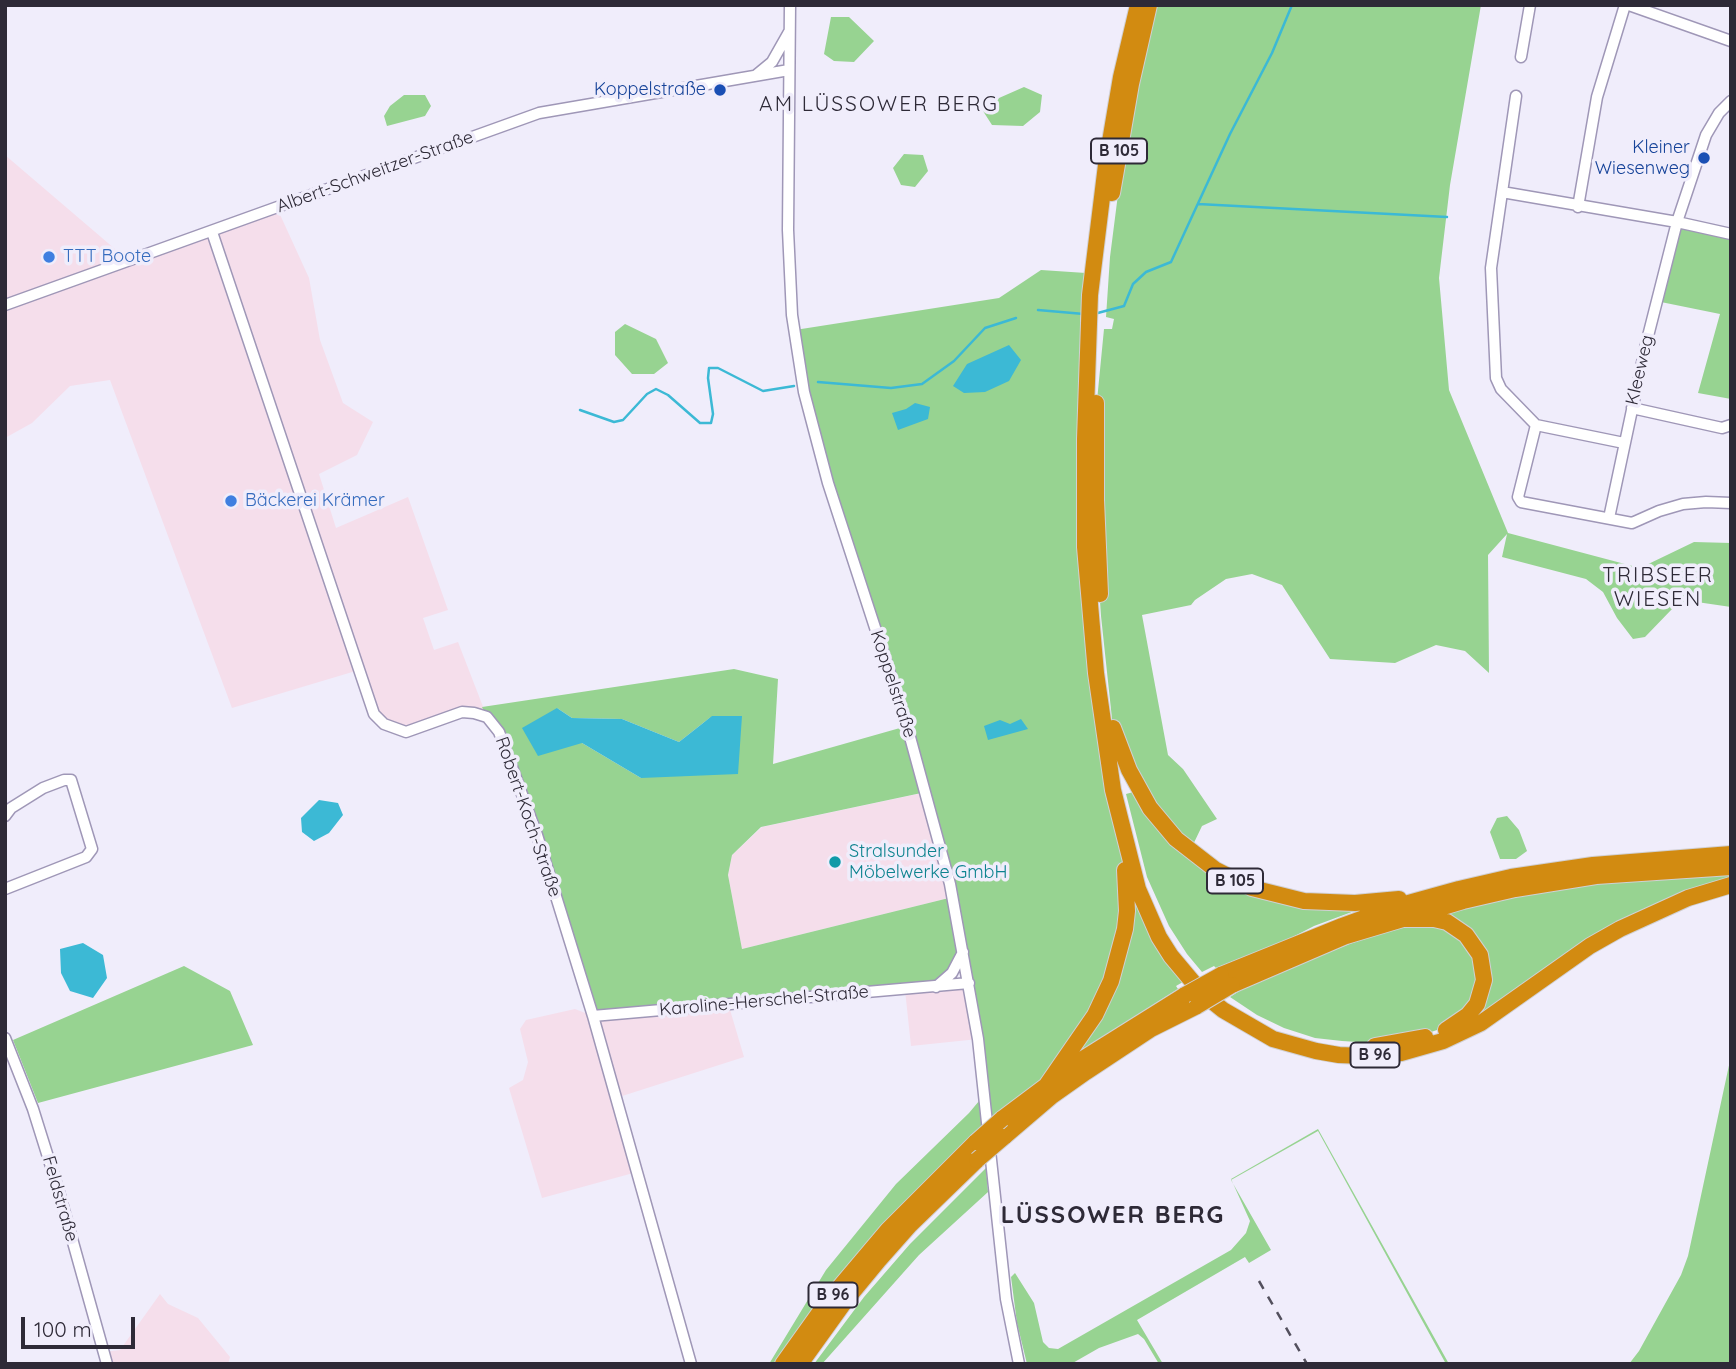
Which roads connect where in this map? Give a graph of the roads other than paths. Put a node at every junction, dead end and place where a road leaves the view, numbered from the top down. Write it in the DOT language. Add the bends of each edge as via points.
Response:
graph roads {
  1 [pos="790,5"];
  2 [pos="1138,5"];
  3 [pos="1149,5"];
  4 [pos="1530,5"];
  5 [pos="1627,5"];
  6 [pos="789,32"];
  7 [pos="1731,41"];
  8 [pos="1521,57"];
  9 [pos="789,70"];
  10 [pos="754,76"];
  11 [pos="1517,96"];
  12 [pos="1731,101"];
  13 [pos="1502,192"];
  14 [pos="1578,207"];
  15 [pos="1677,222"];
  16 [pos="212,232"];
  17 [pos="1731,234"];
  18 [pos="1095,298"];
  19 [pos="5,305"];
  20 [pos="1093,328"];
  21 [pos="1632,408"];
  22 [pos="1536,425"];
  23 [pos="1731,425"];
  24 [pos="1624,443"];
  25 [pos="1731,503"];
  26 [pos="1609,518"];
  27 [pos="1113,728"];
  28 [pos="1116,806"];
  29 [pos="5,816"];
  30 [pos="1731,854"];
  31 [pos="1731,867"];
  32 [pos="1731,886"];
  33 [pos="5,889"];
  34 [pos="1433,896"];
  35 [pos="1400,919"];
  36 [pos="963,952"];
  37 [pos="1227,980"];
  38 [pos="968,984"];
  39 [pos="936,987"];
  40 [pos="1191,1000"];
  41 [pos="593,1016"];
  42 [pos="5,1038"];
  43 [pos="1046,1086"];
  44 [pos="107,1364"];
  45 [pos="691,1364"];
  46 [pos="783,1364"];
  47 [pos="800,1364"];
  48 [pos="1019,1364"];
  1 -- 6 [label="street, Koppelstraße"];
  2 -- 18 [label="highway, B 105" via="1105,165"];
  3 -- 18 [label="highway, B 105"];
  4 -- 8 [label="street"];
  5 -- 7 [label="street"];
  5 -- 14 [label="street" via="1597,97"];
  6 -- 9 [label="street, Koppelstraße"];
  6 -- 10 [label="street" via="772,62"];
  9 -- 10 [label="street, Albert-Schweitzer-Straße"];
  9 -- 36 [label="street, Koppelstraße" via="788,230 792,315 804,392 828,483 927,792"];
  10 -- 16 [label="street, Albert-Schweitzer-Straße" via="539,113"];
  11 -- 13 [label="street"];
  12 -- 15 [label="street, Kleeweg" via="1706,135"];
  13 -- 14 [label="street"];
  13 -- 22 [label="street" via="1491,268 1496,378 1501,390"];
  14 -- 15 [label="street"];
  15 -- 17 [label="street"];
  15 -- 21 [label="street, Kleeweg"];
  16 -- 19 [label="street, Albert-Schweitzer-Straße"];
  16 -- 41 [label="street, Robert-Koch-Straße" via="374,714 384,724 406,732 462,712 474,713 487,718 499,732 537,835"];
  18 -- 20 [label="highway, B 105"];
  20 -- 27 [label="highway, B 105" via="1097,557"];
  20 -- 28 [label="highway, B 105" via="1085,439 1086,547 1096,673"];
  21 -- 23 [label="street" via="1722,428"];
  21 -- 24 [label="street, Kleeweg"];
  22 -- 24 [label="street"];
  22 -- 26 [label="street" via="1518,497 1521,502"];
  24 -- 26 [label="street, Kleeweg"];
  25 -- 26 [label="street" via="1683,504 1632,523"];
  27 -- 34 [label="highway, B 105" via="1139,791 1162,823 1202,860 1233,880 1269,894 1318,902"];
  27 -- 35 [label="highway, B 96" via="1129,828 1153,906 1179,951 1230,1003 1266,1024 1328,1043 1377,1046 1454,1027 1477,1004 1481,993 1484,969 1480,955 1466,935 1447,922"];
  28 -- 32 [label="highway, B 96" via="1148,914 1171,956 1202,993 1240,1022 1273,1039 1339,1055 1401,1053 1458,1035 1620,929 1688,898"];
  28 -- 43 [label="highway, B 96" via="1127,889 1118,961 1095,1016"];
  29 -- 33 [label="street" via="43,788 71,780 92,849 86,857"];
  30 -- 34 [label="highway, B 96" via="1561,869"];
  31 -- 35 [label="highway, B 96" via="1553,882"];
  34 -- 37 [label="highway, B 96" via="1342,926"];
  35 -- 37 [label="highway, B 96"];
  36 -- 38 [label="street, Koppelstraße"];
  36 -- 39 [label="street" via="952,973"];
  37 -- 40 [label="highway, B 96, bridge"];
  38 -- 39 [label="street, Karoline-Herschel-Straße"];
  38 -- 48 [label="street, Koppelstraße" via="1006,1299"];
  39 -- 41 [label="street, Karoline-Herschel-Straße"];
  40 -- 43 [label="highway, B 96" via="1124,1032"];
  40 -- 47 [label="highway, B 96, bridge" via="1052,1096 977,1160 879,1260"];
  41 -- 45 [label="street, Robert-Koch-Straße"];
  42 -- 44 [label="street, Feldstraße" via="33,1109"];
  43 -- 46 [label="highway, B 96, bridge" via="1002,1119 909,1207 828,1301"];
}
